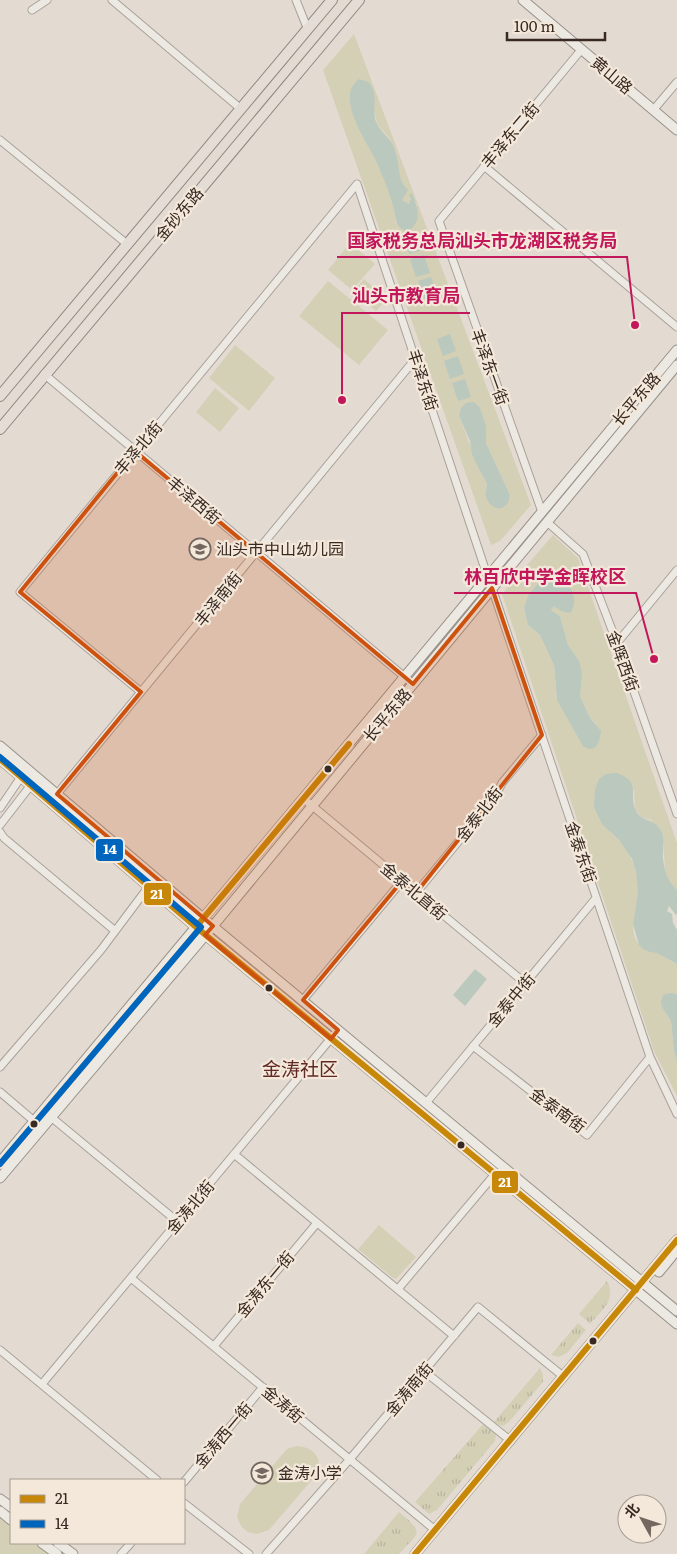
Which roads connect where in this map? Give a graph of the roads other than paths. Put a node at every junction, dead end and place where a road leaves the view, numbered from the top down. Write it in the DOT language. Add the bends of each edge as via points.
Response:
graph roads {
  1 [pos="47,0"];
  2 [pos="112,0"];
  3 [pos="296,0"];
  4 [pos="332,0"];
  5 [pos="359,0"];
  6 [pos="524,0"];
  7 [pos="530,0"];
  8 [pos="32,10"];
  9 [pos="308,30"];
  10 [pos="582,50"];
  11 [pos="677,82"];
  12 [pos="655,108"];
  13 [pos="241,109"];
  14 [pos="677,126"];
  15 [pos="677,130"];
  16 [pos="0,140"];
  17 [pos="484,166"];
  18 [pos="357,184"];
  19 [pos="438,221"];
  20 [pos="127,244"];
  21 [pos="677,327"];
  22 [pos="677,350"];
  23 [pos="416,358"];
  24 [pos="677,365"];
  25 [pos="44,374"];
  26 [pos="0,396"];
  27 [pos="0,429"];
  28 [pos="135,451"];
  29 [pos="542,512"];
  30 [pos="547,522"];
  31 [pos="256,552"];
  32 [pos="677,570"];
  33 [pos="488,578"];
  34 [pos="492,588"];
  35 [pos="617,644"];
  36 [pos="405,677"];
  37 [pos="413,684"];
  38 [pos="141,692"];
  39 [pos="542,735"];
  40 [pos="0,746"];
  41 [pos="0,759"];
  42 [pos="22,777"];
  43 [pos="31,785"];
  44 [pos="677,790"];
  45 [pos="57,794"];
  46 [pos="671,797"];
  47 [pos="304,799"];
  48 [pos="312,806"];
  49 [pos="0,808"];
  50 [pos="677,814"];
  51 [pos="0,824"];
  52 [pos="0,832"];
  53 [pos="402,881"];
  54 [pos="149,886"];
  55 [pos="416,893"];
  56 [pos="596,898"];
  57 [pos="204,919"];
  58 [pos="213,926"];
  59 [pos="196,927"];
  60 [pos="114,930"];
  61 [pos="205,934"];
  62 [pos="525,983"];
  63 [pos="302,1000"];
  64 [pos="338,1030"];
  65 [pos="331,1038"];
  66 [pos="473,1046"];
  67 [pos="650,1057"];
  68 [pos="0,1067"];
  69 [pos="0,1092"];
  70 [pos="426,1103"];
  71 [pos="677,1114"];
  72 [pos="51,1117"];
  73 [pos="34,1121"];
  74 [pos="234,1154"];
  75 [pos="0,1162"];
  76 [pos="495,1174"];
  77 [pos="0,1178"];
  78 [pos="178,1222"];
  79 [pos="317,1223"];
  80 [pos="677,1240"];
  81 [pos="677,1250"];
  82 [pos="131,1278"];
  83 [pos="645,1284"];
  84 [pos="398,1289"];
  85 [pos="638,1292"];
  86 [pos="677,1311"];
  87 [pos="677,1324"];
  88 [pos="454,1336"];
  89 [pos="214,1346"];
  90 [pos="0,1350"];
  91 [pos="424,1371"];
  92 [pos="564,1377"];
  93 [pos="42,1384"];
  94 [pos="263,1387"];
  95 [pos="511,1441"];
  96 [pos="350,1459"];
  97 [pos="156,1479"];
  98 [pos="185,1481"];
  99 [pos="185,1503"];
  100 [pos="0,1511"];
  101 [pos="10,1519"];
  102 [pos="438,1532"];
  103 [pos="43,1544"];
  104 [pos="59,1544"];
  105 [pos="130,1544"];
  106 [pos="57,1554"];
  107 [pos="73,1554"];
  108 [pos="121,1554"];
  109 [pos="249,1554"];
  110 [pos="266,1554"];
  111 [pos="415,1554"];
  112 [pos="422,1554"];
  1 -- 8 [label="street"];
  2 -- 13 [label="street"];
  3 -- 9 [label="street"];
  4 -- 9 [label="main road, 金砂东路"];
  5 -- 25 [label="main road, 金砂东路"];
  6 -- 10 [label="street, 黄山路"];
  7 -- 12 [label="street, 黄山路"];
  9 -- 13 [label="main road, 金砂东路"];
  10 -- 15 [label="street, 黄山路"];
  10 -- 17 [label="street, 丰泽东二街"];
  11 -- 12 [label="street"];
  12 -- 14 [label="street, 黄山路"];
  13 -- 20 [label="main road, 金砂东路"];
  16 -- 20 [label="street"];
  17 -- 19 [label="street, 丰泽东二街"];
  17 -- 21 [label="street"];
  18 -- 23 [label="street, 丰泽东街"];
  18 -- 28 [label="street, 丰泽北街"];
  19 -- 29 [label="street, 丰泽东一街"];
  20 -- 26 [label="main road, 金砂东路"];
  22 -- 29 [label="street, 长平东路"];
  23 -- 31 [label="street, 丰泽南街"];
  23 -- 33 [label="street, 丰泽东街"];
  24 -- 30 [label="street, 长平东路"];
  25 -- 27 [label="main road, 金砂东路"];
  25 -- 28 [label="street, 丰泽西街"];
  28 -- 31 [label="street, 丰泽西街"];
  28 -- 38 [label="street, 丰泽北街" via="20,592"];
  29 -- 33 [label="street, 长平东路"];
  30 -- 34 [label="street, 长平东路"];
  30 -- 35 [label="street, 金晖西街" via="583,554"];
  31 -- 36 [label="street, 丰泽西街"];
  31 -- 38 [label="street, 丰泽南街"];
  32 -- 35 [label="street"];
  33 -- 36 [label="street, 长平东路"];
  34 -- 37 [label="street, 长平东路"];
  34 -- 39 [label="street, 金泰东街"];
  35 -- 46 [label="street, 金晖西街"];
  36 -- 37 [label="street, 丰泽西街"];
  36 -- 47 [label="street, 长平东路"];
  37 -- 48 [label="street, 长平东路"];
  38 -- 45 [label="street, 丰泽南街"];
  39 -- 55 [label="street, 金泰北街" via="502,784 496,798"];
  39 -- 56 [label="street, 金泰东街"];
  40 -- 45 [label="street"];
  41 -- 42 [label="street"];
  42 -- 43 [label="street"];
  42 -- 49 [label="street"];
  43 -- 51 [label="street"];
  43 -- 54 [label="street"];
  44 -- 46 [label="street"];
  45 -- 57 [label="street"];
  46 -- 50 [label="street, 金晖西街"];
  47 -- 48 [label="street, 金泰北直街"];
  47 -- 57 [label="street, 长平东路"];
  48 -- 53 [label="street, 金泰北直街"];
  48 -- 58 [label="street, 长平东路"];
  52 -- 60 [label="street"];
  53 -- 55 [label="street, 金泰北直街"];
  53 -- 63 [label="street"];
  54 -- 59 [label="street"];
  54 -- 60 [label="street"];
  55 -- 62 [label="street, 金泰北直街"];
  56 -- 62 [label="street, 金泰中街"];
  56 -- 67 [label="street, 金泰东街"];
  57 -- 58 [label="street"];
  57 -- 59 [label="street, 长平东路"];
  58 -- 61 [label="street, 长平东路"];
  58 -- 63 [label="street"];
  59 -- 61 [label="street"];
  59 -- 73 [label="street, 长平东路"];
  60 -- 68 [label="street" via="101,950"];
  61 -- 65 [label="street"];
  61 -- 72 [label="street, 长平东路"];
  62 -- 66 [label="street, 金泰中街"];
  63 -- 64 [label="street"];
  64 -- 65 [label="street, 金涛北街"];
  64 -- 70 [label="street"];
  65 -- 74 [label="street, 金涛北街"];
  65 -- 76 [label="street"];
  66 -- 67 [label="street, 金泰南街" via="587,1135"];
  66 -- 70 [label="street, 金泰中街"];
  67 -- 71 [label="street, 金泰东街"];
  69 -- 73 [label="street"];
  70 -- 83 [label="street"];
  72 -- 77 [label="street, 长平东路"];
  72 -- 78 [label="street"];
  73 -- 75 [label="street, 长平东路"];
  74 -- 78 [label="street, 金涛北街"];
  74 -- 79 [label="street"];
  76 -- 84 [label="street"];
  76 -- 85 [label="street"];
  78 -- 82 [label="street, 金涛北街"];
  79 -- 84 [label="street"];
  79 -- 89 [label="street, 金涛东一街"];
  80 -- 83 [label="street"];
  81 -- 83 [label="street"];
  82 -- 89 [label="street, 金涛街"];
  82 -- 93 [label="street, 金涛北街"];
  83 -- 85 [label="street"];
  83 -- 86 [label="street"];
  84 -- 88 [label="street"];
  85 -- 87 [label="street"];
  85 -- 92 [label="street"];
  85 -- 102 [label="street"];
  88 -- 91 [label="street, 金涛南街"];
  88 -- 92 [label="street, 金涛南街" via="478,1307"];
  89 -- 94 [label="street, 金涛街"];
  90 -- 93 [label="street"];
  91 -- 95 [label="street"];
  91 -- 96 [label="street, 金涛南街"];
  92 -- 95 [label="street"];
  93 -- 97 [label="street"];
  94 -- 96 [label="street, 金涛街"];
  94 -- 98 [label="street, 金涛西一街"];
  95 -- 102 [label="street"];
  96 -- 102 [label="street, 金涛街"];
  96 -- 110 [label="street, 金涛南街"];
  99 -- 109 [label="street"];
  100 -- 101 [label="street"];
  102 -- 111 [label="street"];
  102 -- 112 [label="street"];
  103 -- 106 [label="street"];
  104 -- 107 [label="street"];
  105 -- 108 [label="street"];
}
